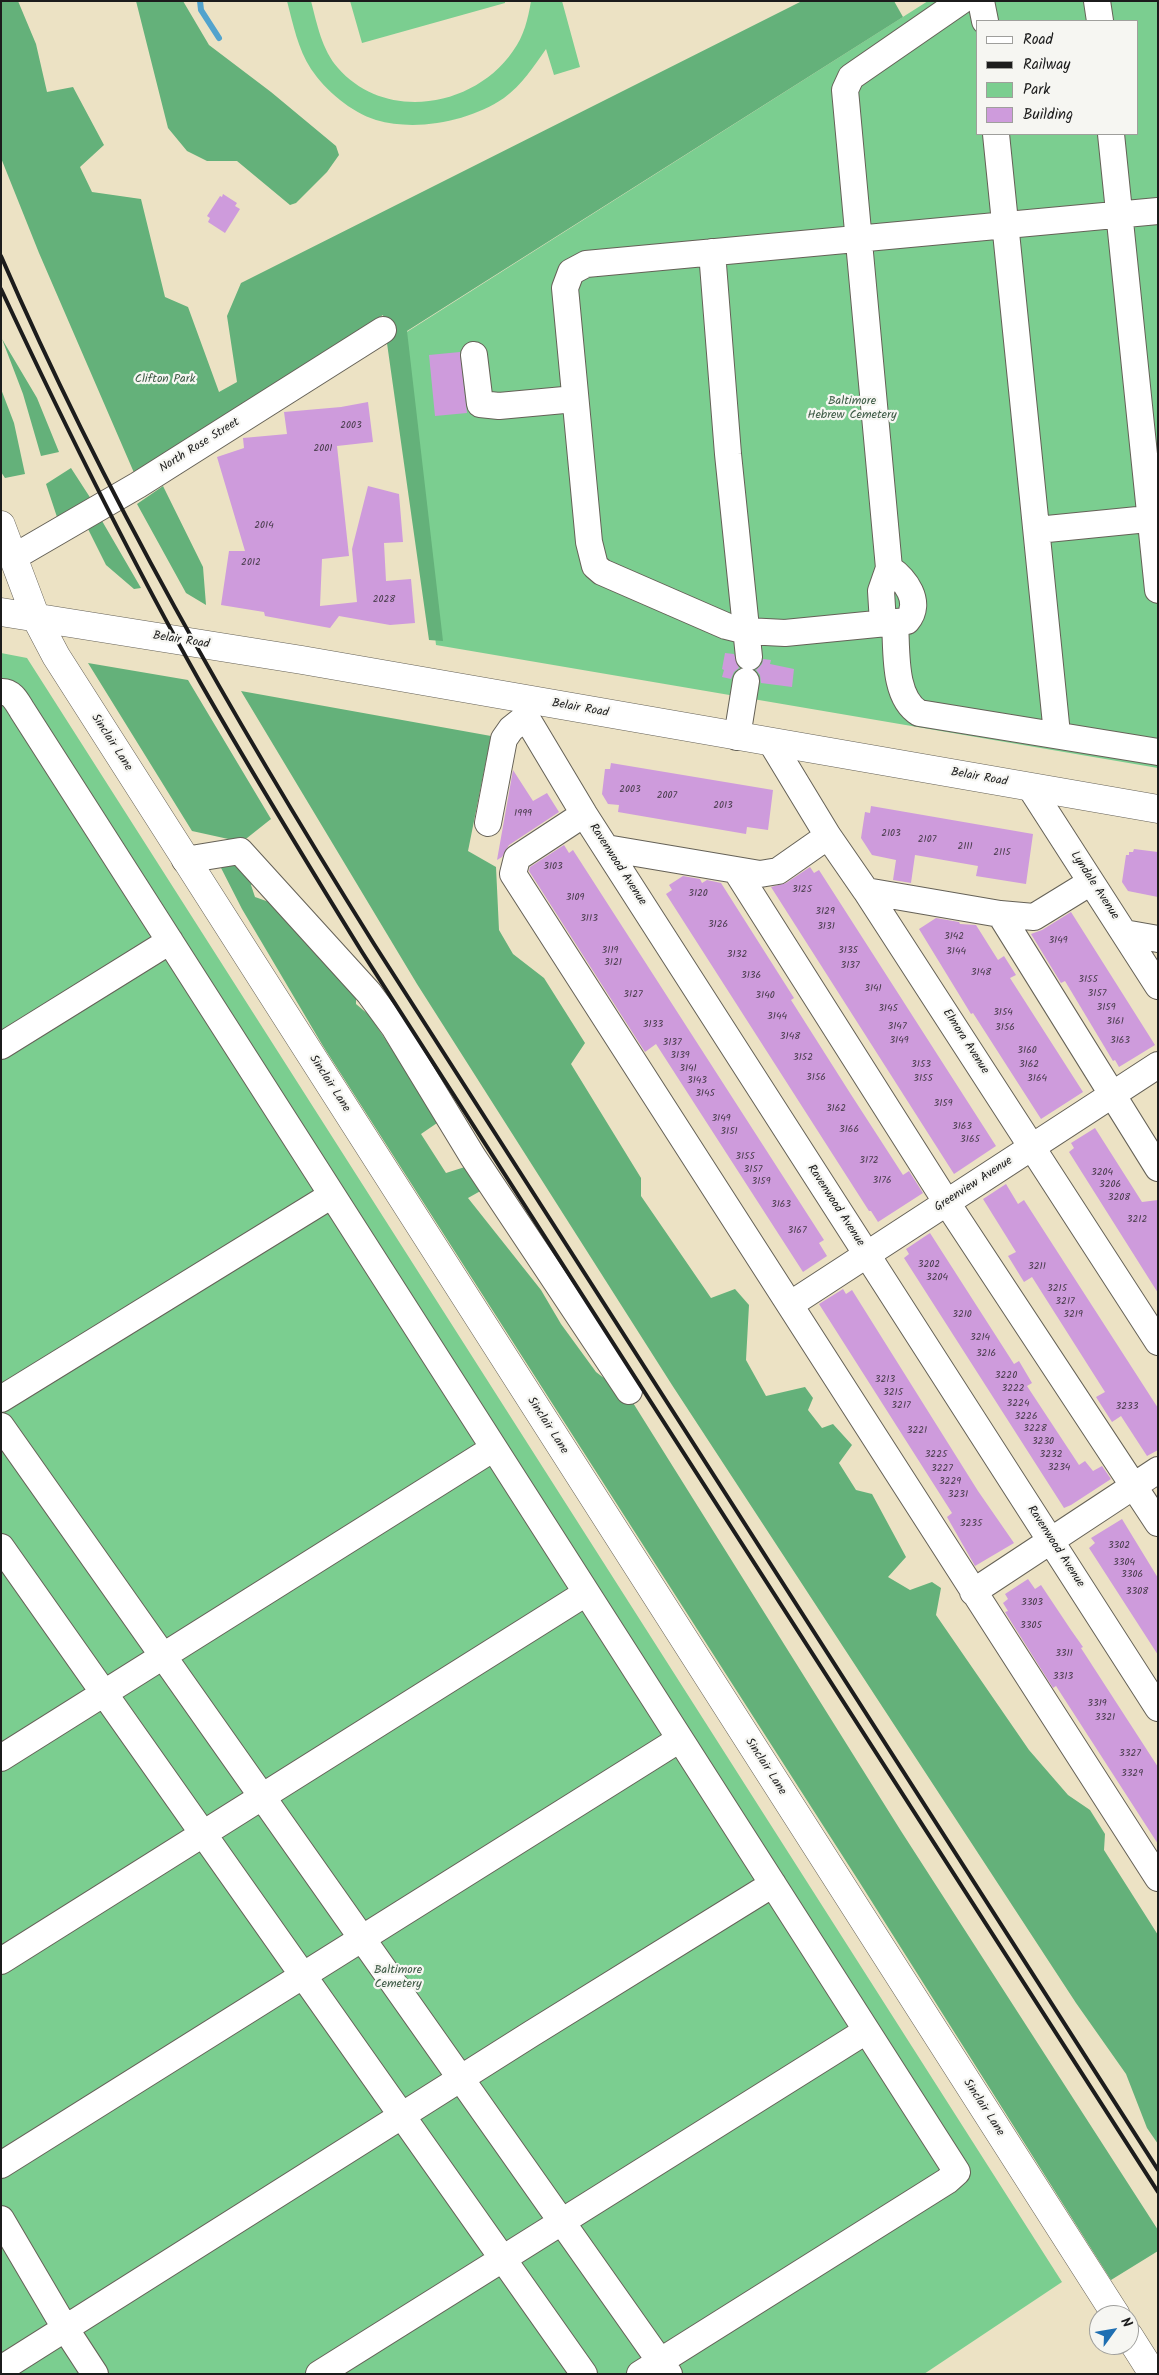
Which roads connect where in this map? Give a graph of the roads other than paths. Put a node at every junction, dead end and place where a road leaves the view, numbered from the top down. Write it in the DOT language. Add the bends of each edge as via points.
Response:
graph roads {
  1 [pos="961,1"];
  2 [pos="981,1"];
  3 [pos="1097,1"];
  4 [pos="985,20"];
  5 [pos="1100,20"];
  6 [pos="996,135"];
  7 [pos="1112,135"];
  8 [pos="1158,211"];
  9 [pos="1120,215"];
  10 [pos="1006,225"];
  11 [pos="858,239"];
  12 [pos="712,252"];
  13 [pos="383,330"];
  14 [pos="474,355"];
  15 [pos="575,399"];
  16 [pos="1154,519"];
  17 [pos="1,525"];
  18 [pos="1037,530"];
  19 [pos="14,557"];
  20 [pos="1158,590"];
  21 [pos="1,612"];
  22 [pos="36,618"];
  23 [pos="889,623"];
  24 [pos="746,631"];
  25 [pos="1,692"];
  26 [pos="528,709"];
  27 [pos="1057,734"];
  28 [pos="737,736"];
  29 [pos="771,742"];
  30 [pos="1158,752"];
  31 [pos="1030,787"];
  32 [pos="1158,809"];
  33 [pos="584,814"];
  34 [pos="488,823"];
  35 [pos="828,836"];
  36 [pos="606,848"];
  37 [pos="185,860"];
  38 [pos="737,872"];
  39 [pos="1091,882"];
  40 [pos="866,891"];
  41 [pos="1000,914"];
  42 [pos="1124,933"];
  43 [pos="1158,939"];
  44 [pos="170,941"];
  45 [pos="1158,986"];
  46 [pos="1,1046"];
  47 [pos="1158,1065"];
  48 [pos="1111,1096"];
  49 [pos="1033,1147"];
  50 [pos="1158,1168"];
  51 [pos="332,1195"];
  52 [pos="947,1203"];
  53 [pos="867,1255"];
  54 [pos="791,1304"];
  55 [pos="1158,1342"];
  56 [pos="629,1390"];
  57 [pos="1,1398"];
  58 [pos="1,1426"];
  59 [pos="494,1448"];
  60 [pos="1158,1470"];
  61 [pos="1134,1485"];
  62 [pos="1158,1523"];
  63 [pos="1051,1539"];
  64 [pos="1,1548"];
  65 [pos="973,1592"];
  66 [pos="586,1593"];
  67 [pos="163,1656"];
  68 [pos="104,1693"];
  69 [pos="1158,1708"];
  70 [pos="680,1738"];
  71 [pos="1,1758"];
  72 [pos="262,1797"];
  73 [pos="204,1834"];
  74 [pos="1158,1878"];
  75 [pos="773,1884"];
  76 [pos="362,1938"];
  77 [pos="1,1961"];
  78 [pos="304,1976"];
  79 [pos="866,2031"];
  80 [pos="461,2078"];
  81 [pos="403,2116"];
  82 [pos="1,2165"];
  83 [pos="1,2219"];
  84 [pos="561,2220"];
  85 [pos="503,2258"];
  86 [pos="1110,2305"];
  87 [pos="65,2328"];
  88 [pos="1139,2352"];
  89 [pos="1,2369"];
  90 [pos="656,2369"];
  91 [pos="95,2374"];
  92 [pos="319,2374"];
  93 [pos="584,2374"];
  94 [pos="1153,2374"];
  1 -- 11 [label="street" via="846,83"];
  2 -- 4 [label="street"];
  3 -- 5 [label="street"];
  6 -- 10 [label="street"];
  7 -- 9 [label="street"];
  8 -- 9 [label="street"];
  9 -- 10 [label="street"];
  9 -- 16 [label="street"];
  10 -- 11 [label="street"];
  10 -- 18 [label="street"];
  11 -- 12 [label="street"];
  11 -- 23 [label="street" via="890,568 881,591"];
  12 -- 15 [label="street" via="586,264 571,272 565,288"];
  12 -- 24 [label="street"];
  13 -- 19 [label="street, North Rose Street" via="138,485"];
  14 -- 15 [label="street" via="480,404 498,406"];
  15 -- 24 [label="street" via="589,542 595,566 705,618"];
  16 -- 18 [label="street"];
  16 -- 20 [label="street"];
  17 -- 19 [label="main road, Sinclair Lane"];
  18 -- 27 [label="street"];
  19 -- 22 [label="main road, Sinclair Lane"];
  21 -- 22 [label="main road, Belair Road"];
  22 -- 26 [label="main road, Belair Road" via="302,660"];
  22 -- 37 [label="main road, Sinclair Lane" via="56,656"];
  23 -- 24 [label="street" via="785,633"];
  23 -- 27 [label="street" via="901,692 911,708 944,717"];
  24 -- 28 [label="street" via="748,669"];
  25 -- 44 [label="street" via="13,696"];
  26 -- 28 [label="main road, Belair Road"];
  26 -- 33 [label="street, Ravenwood Avenue"];
  26 -- 34 [label="street" via="504,739"];
  27 -- 30 [label="street"];
  28 -- 29 [label="main road, Belair Road"];
  29 -- 31 [label="main road, Belair Road"];
  29 -- 35 [label="street, Elmora Avenue"];
  31 -- 32 [label="main road, Belair Road"];
  31 -- 39 [label="street, Lyndale Avenue"];
  33 -- 36 [label="street, Ravenwood Avenue"];
  33 -- 54 [label="street" via="517,858 513,874"];
  35 -- 38 [label="street" via="778,871 760,874"];
  35 -- 40 [label="street, Elmora Avenue"];
  36 -- 38 [label="street"];
  36 -- 53 [label="street, Ravenwood Avenue"];
  37 -- 56 [label="street" via="240,851 369,993 394,1026 474,1157"];
  37 -- 86 [label="main road, Sinclair Lane"];
  38 -- 52 [label="street"];
  39 -- 41 [label="street" via="1034,917"];
  39 -- 42 [label="street, Lyndale Avenue"];
  40 -- 41 [label="street"];
  40 -- 49 [label="street, Elmora Avenue"];
  41 -- 48 [label="street"];
  42 -- 43 [label="street"];
  42 -- 45 [label="street, Lyndale Avenue"];
  44 -- 46 [label="street"];
  44 -- 51 [label="street"];
  47 -- 48 [label="street, Greenview Avenue"];
  48 -- 49 [label="street, Greenview Avenue"];
  48 -- 50 [label="street"];
  49 -- 52 [label="street, Greenview Avenue"];
  49 -- 55 [label="street, Elmora Avenue"];
  51 -- 57 [label="street"];
  51 -- 59 [label="street"];
  52 -- 53 [label="street, Greenview Avenue"];
  52 -- 61 [label="street"];
  53 -- 54 [label="street, Greenview Avenue"];
  53 -- 63 [label="street, Ravenwood Avenue"];
  54 -- 65 [label="street"];
  58 -- 67 [label="street"];
  59 -- 66 [label="street"];
  59 -- 67 [label="street"];
  60 -- 61 [label="street"];
  61 -- 62 [label="street"];
  61 -- 63 [label="street"];
  63 -- 65 [label="street"];
  63 -- 69 [label="street, Ravenwood Avenue"];
  64 -- 68 [label="street"];
  65 -- 74 [label="street"];
  66 -- 70 [label="street"];
  66 -- 72 [label="street"];
  67 -- 68 [label="street"];
  67 -- 72 [label="street"];
  68 -- 71 [label="street"];
  68 -- 73 [label="street"];
  70 -- 75 [label="street"];
  70 -- 76 [label="street"];
  72 -- 73 [label="street"];
  72 -- 76 [label="street"];
  73 -- 77 [label="street"];
  73 -- 78 [label="street"];
  75 -- 79 [label="street"];
  75 -- 80 [label="street"];
  76 -- 78 [label="street"];
  76 -- 80 [label="street"];
  78 -- 81 [label="street"];
  78 -- 82 [label="street"];
  79 -- 84 [label="street"];
  79 -- 90 [label="street" via="957,2172"];
  80 -- 81 [label="street"];
  80 -- 84 [label="street"];
  81 -- 85 [label="street"];
  81 -- 87 [label="street"];
  83 -- 87 [label="street"];
  84 -- 85 [label="street"];
  84 -- 90 [label="street"];
  85 -- 92 [label="street"];
  85 -- 93 [label="street"];
  87 -- 89 [label="street"];
  87 -- 91 [label="street"];
  88 -- 94 [label="main road"];
}
